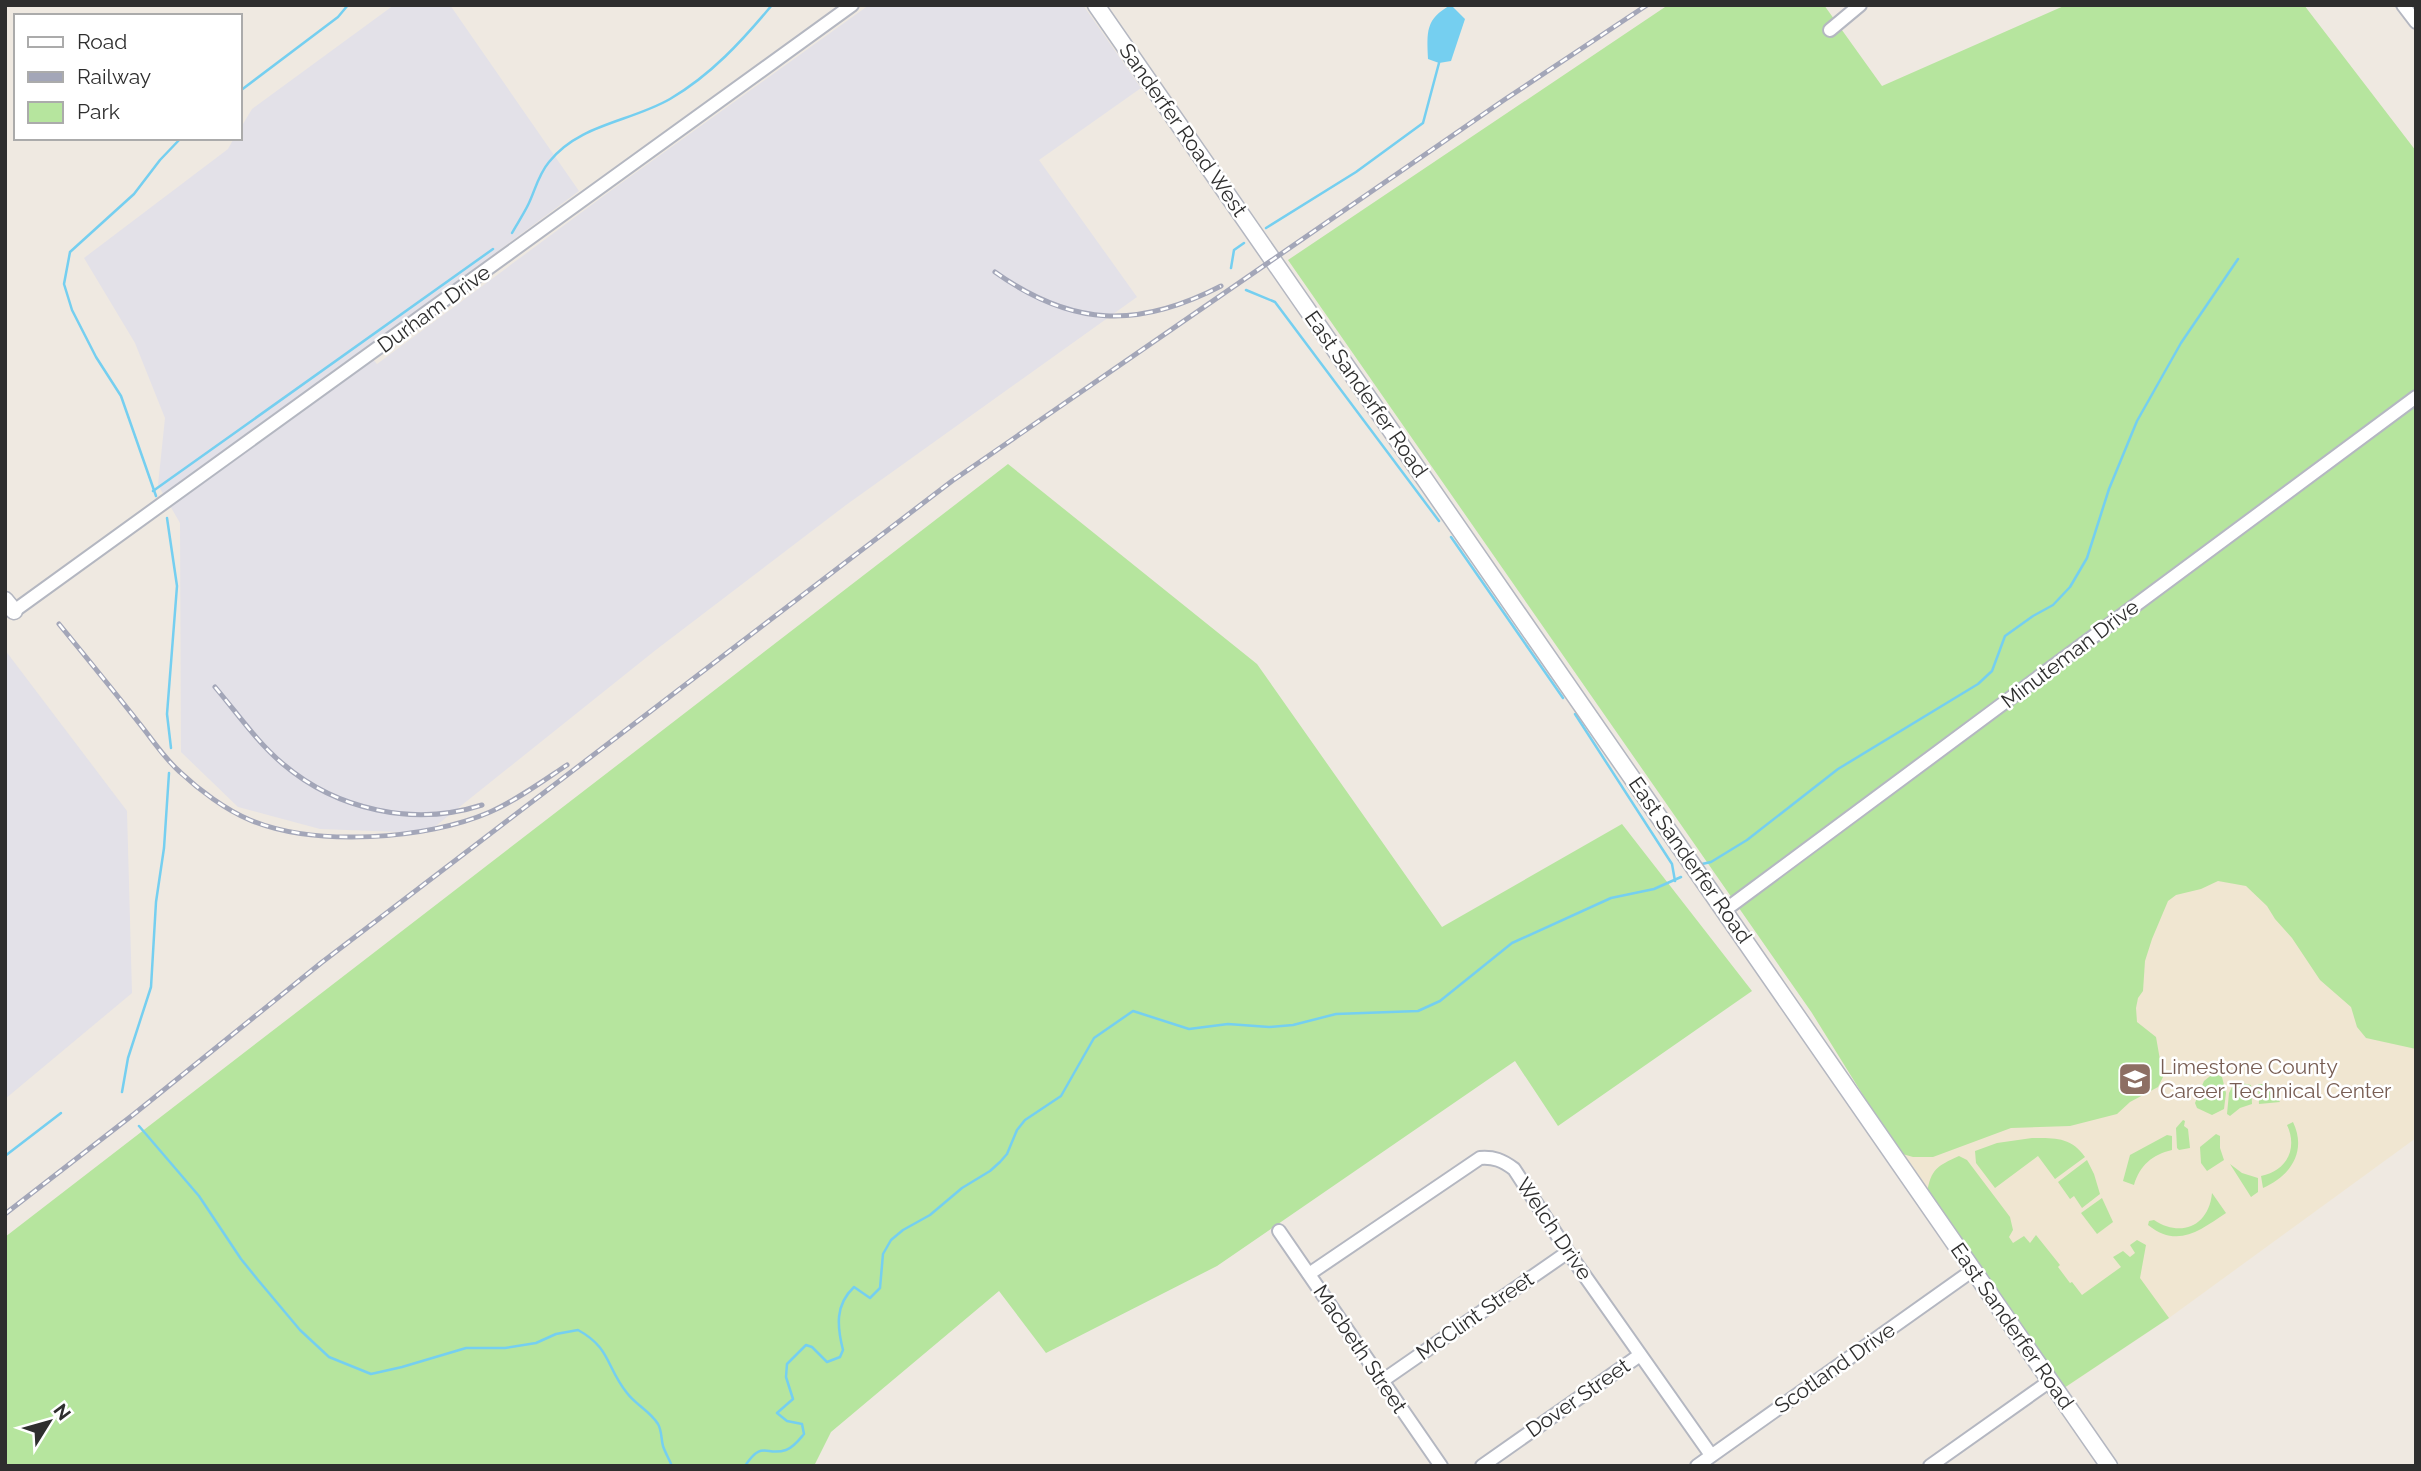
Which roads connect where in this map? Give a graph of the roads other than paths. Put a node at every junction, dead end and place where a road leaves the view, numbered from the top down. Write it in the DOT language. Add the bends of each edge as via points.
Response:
graph roads {
  1 [pos="852,5"];
  2 [pos="1096,5"];
  3 [pos="1860,5"];
  4 [pos="2403,5"];
  5 [pos="2416,22"];
  6 [pos="1830,30"];
  7 [pos="1270,255"];
  8 [pos="2416,397"];
  9 [pos="10,605"];
  10 [pos="1725,910"];
  11 [pos="1279,1231"];
  12 [pos="1569,1252"];
  13 [pos="1973,1269"];
  14 [pos="1309,1274"];
  15 [pos="1640,1354"];
  16 [pos="1382,1381"];
  17 [pos="2050,1381"];
  18 [pos="1711,1455"];
  19 [pos="1441,1466"];
  20 [pos="1482,1466"];
  21 [pos="1697,1466"];
  22 [pos="1930,1466"];
  23 [pos="2109,1466"];
  1 -- 9 [label="street, Durham Drive"];
  2 -- 7 [label="street, Sanderfer Road West"];
  3 -- 6 [label="street"];
  4 -- 5 [label="street"];
  7 -- 10 [label="street, East Sanderfer Road"];
  8 -- 10 [label="street, Minuteman Drive"];
  10 -- 13 [label="street, East Sanderfer Road"];
  11 -- 14 [label="street, Macbeth Street"];
  12 -- 14 [label="street, Welch Drive" via="1514,1169 1492,1157 1479,1158"];
  12 -- 15 [label="street, Welch Drive"];
  12 -- 16 [label="street, McClint Street"];
  13 -- 17 [label="street, East Sanderfer Road"];
  13 -- 18 [label="street, Scotland Drive"];
  14 -- 16 [label="street, Macbeth Street"];
  15 -- 18 [label="street, Welch Drive"];
  15 -- 20 [label="street, Dover Street"];
  16 -- 19 [label="street, Macbeth Street"];
  17 -- 22 [label="street"];
  17 -- 23 [label="street, East Sanderfer Road"];
  18 -- 21 [label="street, Scotland Drive"];
}
